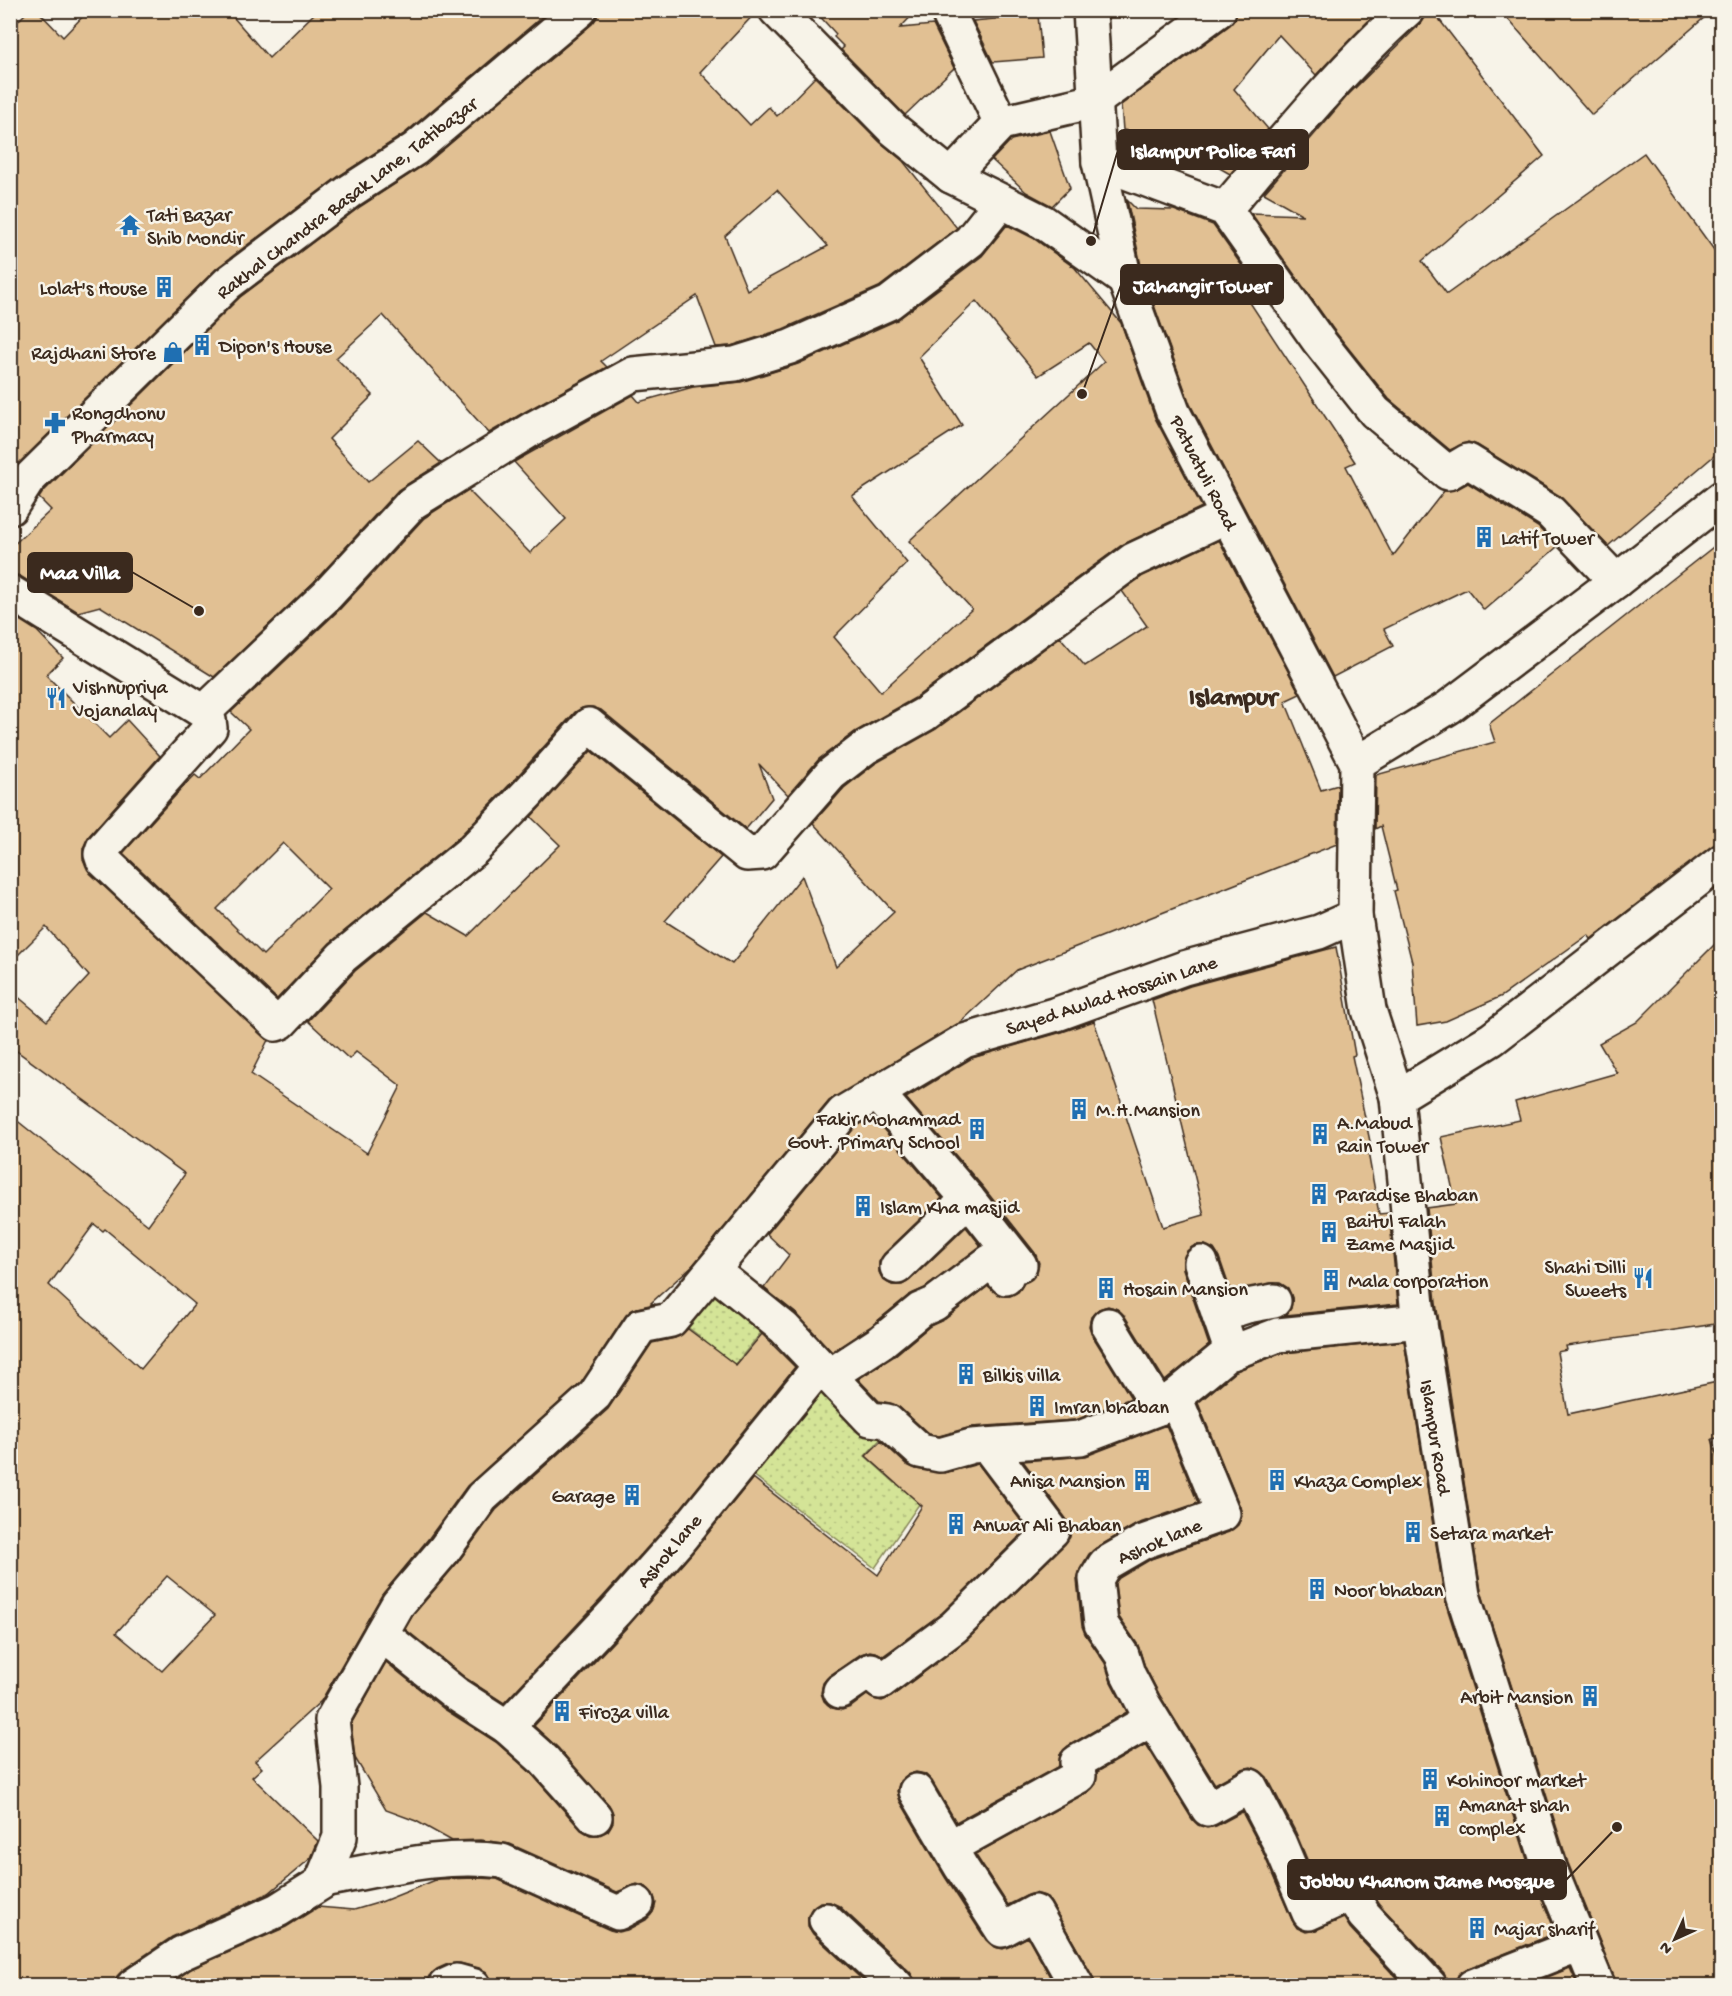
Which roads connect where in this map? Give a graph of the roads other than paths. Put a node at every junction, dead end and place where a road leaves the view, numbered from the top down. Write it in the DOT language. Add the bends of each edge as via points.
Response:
graph roads {
  1 [pos="580,10"];
  2 [pos="776,10"];
  3 [pos="947,10"];
  4 [pos="1090,10"];
  5 [pos="1219,10"];
  6 [pos="1407,10"];
  7 [pos="1095,100"];
  8 [pos="1001,123"];
  9 [pos="1099,162"];
  10 [pos="951,176"];
  11 [pos="1000,202"];
  12 [pos="1225,209"];
  13 [pos="1125,280"];
  14 [pos="13,496"];
  15 [pos="1722,498"];
  16 [pos="1227,516"];
  17 [pos="1616,581"];
  18 [pos="10,592"];
  19 [pos="204,712"];
  20 [pos="1357,763"];
  21 [pos="1722,861"];
  22 [pos="1355,916"];
  23 [pos="877,1093"];
  24 [pos="1397,1097"];
  25 [pos="968,1199"];
  26 [pos="1201,1263"];
  27 [pos="897,1267"];
  28 [pos="712,1271"];
  29 [pos="1274,1301"];
  30 [pos="1219,1315"];
  31 [pos="1420,1321"];
  32 [pos="1108,1325"];
  33 [pos="1232,1353"];
  34 [pos="824,1371"];
  35 [pos="1167,1403"];
  36 [pos="987,1445"];
  37 [pos="381,1634"];
  38 [pos="840,1691"];
  39 [pos="1152,1719"];
  40 [pos="507,1727"];
  41 [pos="916,1791"];
  42 [pos="595,1817"];
  43 [pos="950,1846"];
  44 [pos="322,1880"];
  45 [pos="637,1903"];
  46 [pos="826,1920"];
  47 [pos="1580,1944"];
  48 [pos="133,1986"];
  49 [pos="445,1986"];
  50 [pos="474,1986"];
  51 [pos="897,1986"];
  52 [pos="1077,1986"];
  53 [pos="1430,1986"];
  54 [pos="1473,1986"];
  55 [pos="1598,1986"];
  1 -- 14 [label="street, Rakhal Chandra Basak Lane, Tatibazar" via="415,149 350,191 228,283"];
  2 -- 10 [label="street" via="892,129"];
  3 -- 8 [label="street"];
  4 -- 7 [label="street, Patuatuli Road"];
  5 -- 7 [label="street"];
  6 -- 12 [label="street" via="1319,101"];
  7 -- 8 [label="street"];
  7 -- 9 [label="street, Patuatuli Road"];
  8 -- 10 [label="street"];
  9 -- 12 [label="street"];
  9 -- 13 [label="street, Patuatuli Road"];
  10 -- 11 [label="street"];
  11 -- 13 [label="street" via="1043,222"];
  11 -- 19 [label="street" via="970,241 889,303 790,347 735,364 633,374 532,429 412,503 327,595"];
  12 -- 17 [label="street" via="1318,340 1376,412 1448,473 1468,461 1550,512"];
  13 -- 16 [label="street, Patuatuli Road" via="1173,412"];
  15 -- 17 [label="street"];
  16 -- 19 [label="street" via="1133,560 925,714 866,747 831,774 762,853 747,854 589,725 474,849 342,957 276,1024 101,854 210,728"];
  16 -- 20 [label="street, Patuatuli Road"];
  17 -- 20 [label="street" via="1449,706"];
  18 -- 19 [label="street"];
  20 -- 22 [label="street, Patuatuli Road"];
  21 -- 24 [label="street" via="1492,1039"];
  22 -- 23 [label="street, Sayed Awlad Hossain Lane" via="1319,932 1184,968 1057,1014 964,1041"];
  22 -- 24 [label="street, Islampur Road" via="1368,1010"];
  23 -- 25 [label="street"];
  23 -- 28 [label="street, Sayed Awlad Hossain Lane" via="843,1113"];
  24 -- 31 [label="street, Islampur Road"];
  25 -- 27 [label="street"];
  25 -- 34 [label="street, Ashok lane" via="1013,1272 990,1261 881,1342"];
  26 -- 30 [label="street"];
  28 -- 34 [label="street" via="784,1328"];
  28 -- 37 [label="street, Sayed Awlad Hossain Lane" via="671,1320 641,1326 595,1395 482,1497 398,1604"];
  29 -- 30 [label="street"];
  30 -- 33 [label="street"];
  31 -- 33 [label="street" via="1293,1332"];
  31 -- 47 [label="street, Islampur Road" via="1463,1595 1550,1869"];
  32 -- 35 [label="street, Ashok lane"];
  33 -- 35 [label="street"];
  34 -- 36 [label="street" via="870,1419 886,1420 920,1451 940,1455"];
  34 -- 40 [label="street, Ashok lane" via="615,1612"];
  35 -- 36 [label="street" via="1080,1438"];
  35 -- 39 [label="street, Ashok lane" via="1223,1514 1143,1542 1104,1563 1096,1579 1101,1624 1122,1655"];
  36 -- 38 [label="street" via="1052,1531 954,1627 880,1682 871,1670"];
  37 -- 40 [label="street" via="456,1694"];
  37 -- 44 [label="street, Sayed Awlad Hossain Lane" via="332,1720 340,1787 340,1837"];
  39 -- 43 [label="street" via="1077,1762 1079,1776"];
  39 -- 53 [label="street" via="1208,1809 1250,1786 1309,1913 1351,1894 1364,1916"];
  40 -- 42 [label="street" via="544,1760"];
  41 -- 43 [label="street"];
  43 -- 52 [label="street" via="1002,1930 1035,1912"];
  44 -- 45 [label="street" via="436,1860 484,1858 502,1860 618,1914"];
  44 -- 48 [label="street" via="278,1910 182,1953"];
  46 -- 51 [label="street"];
  47 -- 54 [label="street"];
  47 -- 55 [label="street, Islampur Road"];
  49 -- 50 [label="street" via="456,1981"];
}
